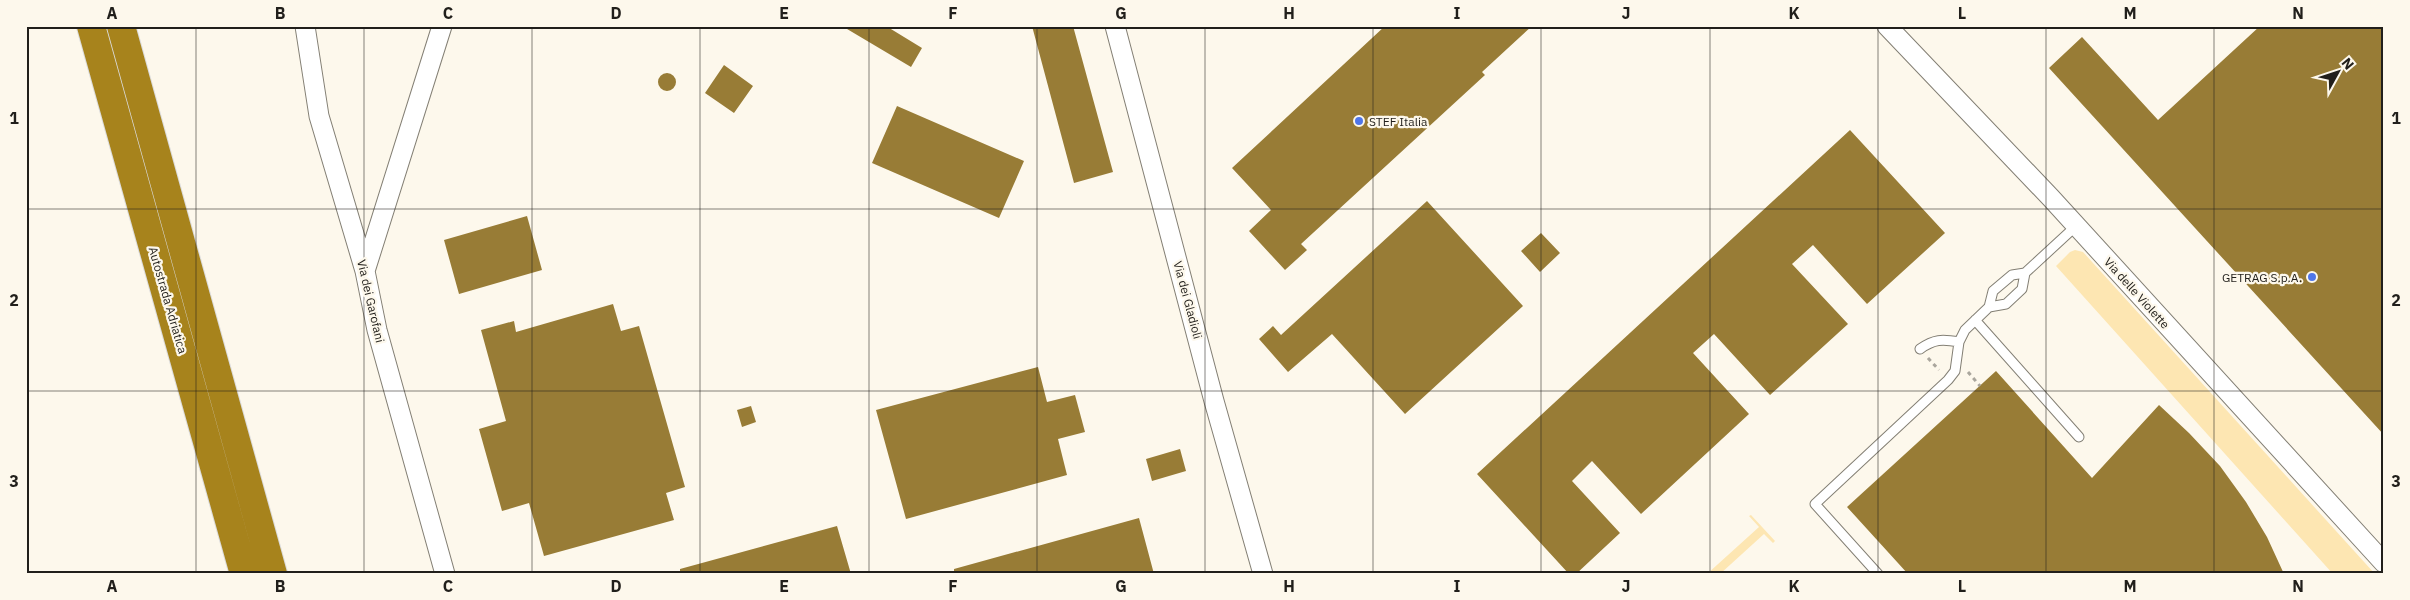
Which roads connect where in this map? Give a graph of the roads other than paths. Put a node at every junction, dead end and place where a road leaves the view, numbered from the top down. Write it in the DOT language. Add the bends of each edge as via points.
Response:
graph roads {
  1 [pos="91,26"];
  2 [pos="121,26"];
  3 [pos="305,26"];
  4 [pos="442,26"];
  5 [pos="1115,26"];
  6 [pos="1887,26"];
  7 [pos="2076,226"];
  8 [pos="365,271"];
  9 [pos="2025,273"];
  10 [pos="1989,307"];
  11 [pos="1974,320"];
  12 [pos="1959,342"];
  13 [pos="1920,349"];
  14 [pos="2079,437"];
  15 [pos="2384,563"];
  16 [pos="244,574"];
  17 [pos="273,574"];
  18 [pos="445,574"];
  19 [pos="1263,574"];
  20 [pos="1878,574"];
  1 -- 16 [label="highway, Autostrada Adriatica"];
  2 -- 17 [label="highway"];
  3 -- 8 [label="street, Via dei Garofani" via="319,116"];
  4 -- 8 [label="street"];
  5 -- 19 [label="street, Via dei Gladioli"];
  6 -- 7 [label="street, Via delle Violette"];
  7 -- 9 [label="lane"];
  7 -- 15 [label="street, Via delle Violette"];
  8 -- 18 [label="street, Via dei Garofani" via="377,330"];
  9 -- 10 [label="lane" via="2012,275 1993,291"];
  9 -- 10 [label="lane" via="2022,289 2006,304"];
  10 -- 11 [label="lane"];
  11 -- 12 [label="lane"];
  11 -- 14 [label="lane"];
  12 -- 13 [label="lane" via="1930,341"];
  12 -- 20 [label="lane" via="1956,371 1815,504"];
}
